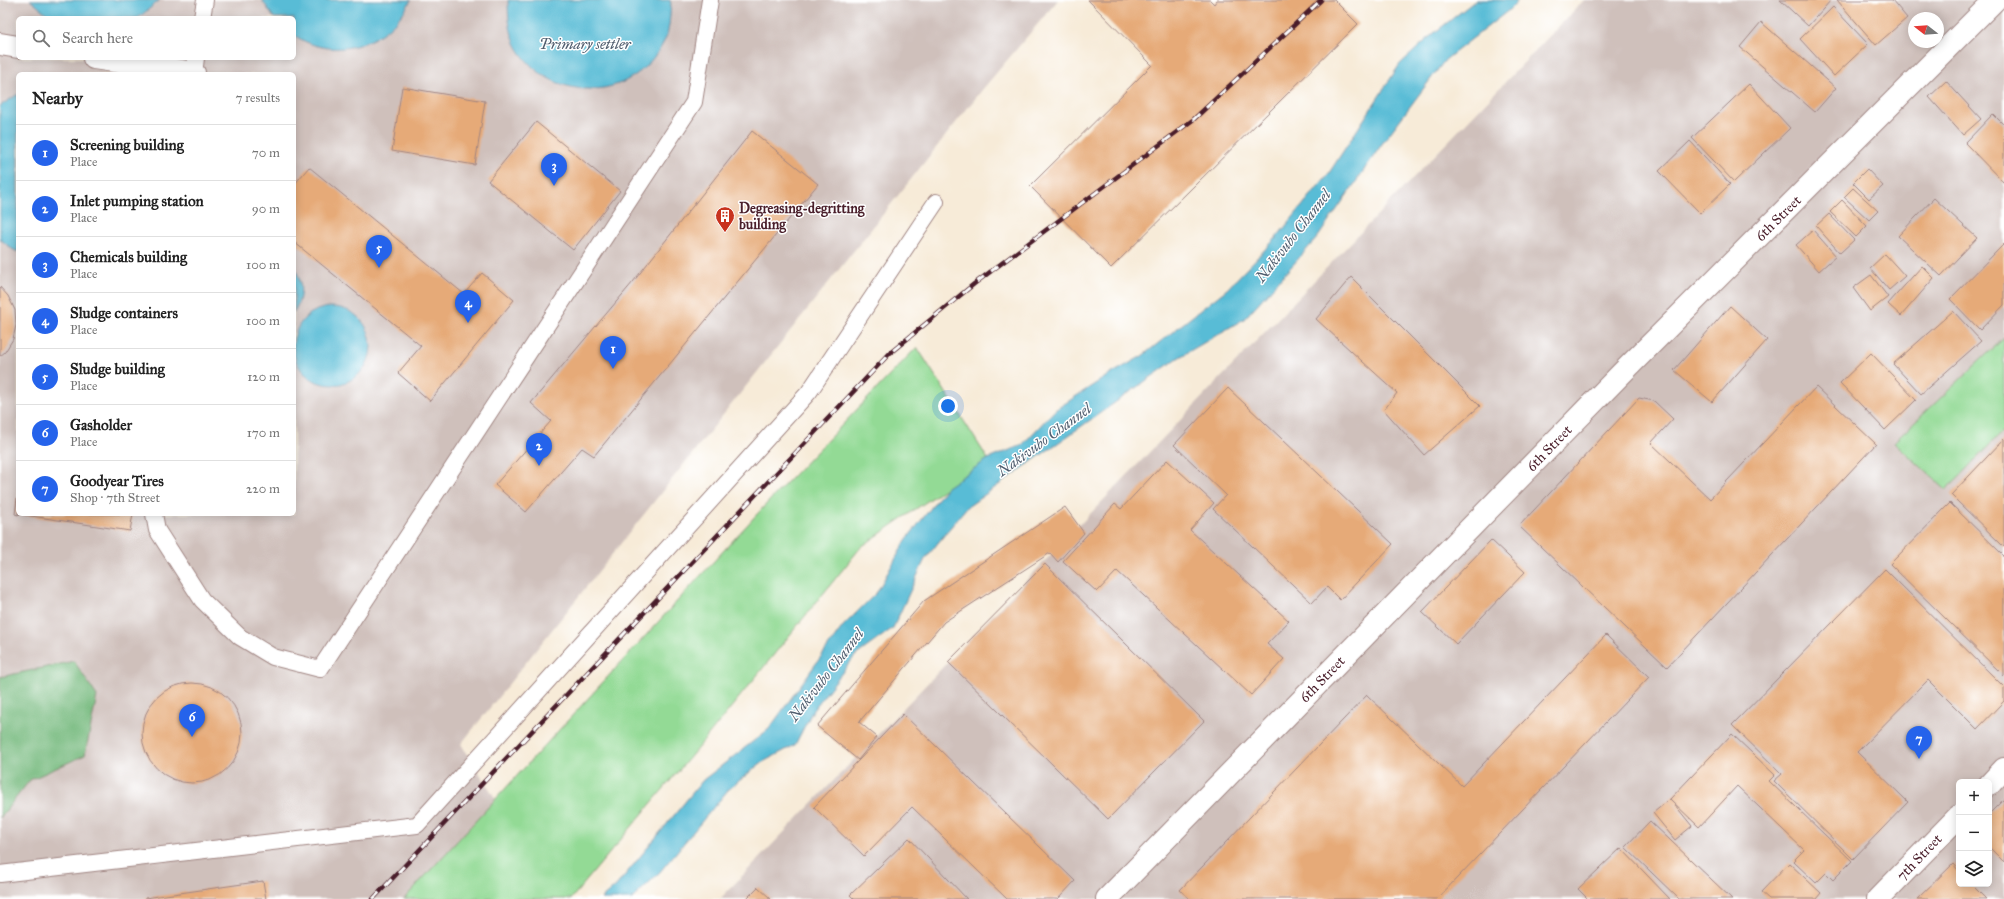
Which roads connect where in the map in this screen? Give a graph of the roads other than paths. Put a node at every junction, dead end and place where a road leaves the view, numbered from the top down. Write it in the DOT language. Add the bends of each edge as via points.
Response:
graph roads {
  1 [pos="205,0"];
  2 [pos="710,0"];
  3 [pos="1995,0"];
  4 [pos="202,16"];
  5 [pos="0,44"];
  6 [pos="16,47"];
  7 [pos="114,60"];
  8 [pos="195,68"];
  9 [pos="936,202"];
  10 [pos="154,516"];
  11 [pos="2004,769"];
  12 [pos="1992,782"];
  13 [pos="1956,819"];
  14 [pos="0,874"];
  15 [pos="1107,899"];
  16 [pos="1878,899"];
  1 -- 4 [label="lane"];
  2 -- 10 [label="lane" via="694,102 320,669 273,657 240,637 202,600 157,530"];
  3 -- 15 [label="street, 6th Street" via="1628,368"];
  5 -- 6 [label="street"];
  7 -- 8 [label="street"];
  9 -- 14 [label="lane" via="809,392 417,825"];
  11 -- 12 [label="street"];
  13 -- 16 [label="street, 7th Street"];
}
